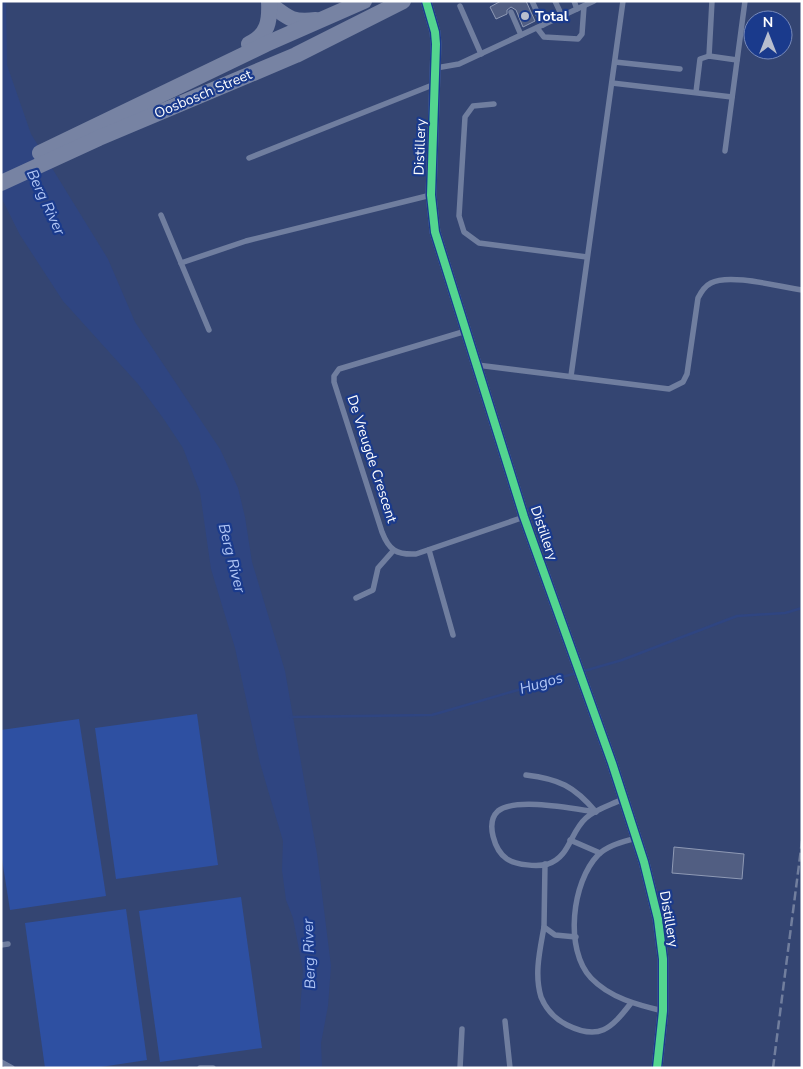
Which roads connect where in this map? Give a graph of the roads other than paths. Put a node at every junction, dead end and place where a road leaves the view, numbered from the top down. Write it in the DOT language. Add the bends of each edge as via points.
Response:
graph roads {
  1 [pos="364,1"];
  2 [pos="403,1"];
  3 [pos="426,1"];
  4 [pos="532,1"];
  5 [pos="555,1"];
  6 [pos="574,1"];
  7 [pos="594,1"];
  8 [pos="623,1"];
  9 [pos="712,1"];
  10 [pos="745,1"];
  11 [pos="269,3"];
  12 [pos="460,6"];
  13 [pos="584,6"];
  14 [pos="577,9"];
  15 [pos="511,12"];
  16 [pos="562,16"];
  17 [pos="326,19"];
  18 [pos="540,27"];
  19 [pos="521,35"];
  20 [pos="287,36"];
  21 [pos="481,54"];
  22 [pos="296,55"];
  23 [pos="709,56"];
  24 [pos="737,60"];
  25 [pos="615,62"];
  26 [pos="436,68"];
  27 [pos="680,69"];
  28 [pos="612,83"];
  29 [pos="435,84"];
  30 [pos="181,85"];
  31 [pos="696,92"];
  32 [pos="732,97"];
  33 [pos="494,104"];
  34 [pos="96,133"];
  35 [pos="725,151"];
  36 [pos="249,158"];
  37 [pos="1,171"];
  38 [pos="1,183"];
  39 [pos="431,195"];
  40 [pos="161,215"];
  41 [pos="587,257"];
  42 [pos="181,264"];
  43 [pos="802,290"];
  44 [pos="209,330"];
  45 [pos="466,331"];
  46 [pos="477,365"];
  47 [pos="571,376"];
  48 [pos="524,518"];
  49 [pos="428,550"];
  50 [pos="393,551"];
  51 [pos="356,598"];
  52 [pos="453,635"];
  53 [pos="526,774"];
  54 [pos="623,799"];
  55 [pos="596,812"];
  56 [pos="636,838"];
  57 [pos="570,840"];
  58 [pos="600,853"];
  59 [pos="545,864"];
  60 [pos="544,928"];
  61 [pos="576,937"];
  62 [pos="631,1003"];
  63 [pos="663,1011"];
  64 [pos="505,1021"];
  65 [pos="462,1029"];
  66 [pos="1,1062"];
  67 [pos="12,1068"];
  68 [pos="200,1068"];
  69 [pos="213,1068"];
  70 [pos="460,1068"];
  71 [pos="510,1068"];
  72 [pos="657,1068"];
  1 -- 17 [label="main road, Oosbosch Street"];
  2 -- 22 [label="main road, Oosbosch Street"];
  3 -- 26 [label="street, Distillery" via="435,32"];
  4 -- 18 [label="lane"];
  5 -- 16 [label="lane"];
  6 -- 14 [label="lane"];
  7 -- 13 [label="lane"];
  8 -- 25 [label="lane"];
  9 -- 23 [label="lane"];
  10 -- 24 [label="lane"];
  11 -- 17 [label="main road" via="298,22"];
  11 -- 20 [label="main road"];
  11 -- 30 [label="main road" via="268,23 260,38 201,68"];
  12 -- 21 [label="lane"];
  13 -- 14 [label="lane"];
  13 -- 18 [label="lane" via="582,34 578,39 544,37"];
  14 -- 16 [label="lane"];
  15 -- 19 [label="lane"];
  16 -- 18 [label="lane"];
  17 -- 20 [label="main road, Oosbosch Street"];
  18 -- 19 [label="lane"];
  19 -- 21 [label="lane"];
  20 -- 22 [label="main road"];
  20 -- 30 [label="main road, Oosbosch Street"];
  21 -- 26 [label="lane" via="459,64"];
  22 -- 34 [label="main road, Oosbosch Street"];
  23 -- 24 [label="lane"];
  23 -- 31 [label="lane" via="698,63"];
  24 -- 32 [label="lane"];
  25 -- 27 [label="lane"];
  25 -- 28 [label="lane"];
  26 -- 29 [label="street, Distillery"];
  28 -- 31 [label="lane"];
  28 -- 41 [label="lane"];
  29 -- 36 [label="lane"];
  29 -- 39 [label="street, Distillery"];
  30 -- 34 [label="main road, Oosbosch Street"];
  31 -- 32 [label="lane"];
  32 -- 35 [label="lane"];
  33 -- 41 [label="lane" via="473,106 465,117 459,216 464,232 479,243"];
  34 -- 37 [label="main road, Oosbosch Street"];
  34 -- 38 [label="main road, Oosbosch Street"];
  39 -- 42 [label="lane" via="246,241"];
  39 -- 45 [label="street, Distillery" via="435,232"];
  40 -- 42 [label="lane"];
  41 -- 47 [label="lane"];
  42 -- 44 [label="lane"];
  43 -- 47 [label="lane" via="731,279 710,283 698,298 687,374 677,387 658,389"];
  45 -- 46 [label="street, Distillery"];
  45 -- 50 [label="lane, De Vreugde Crescent" via="339,369 334,376 382,532"];
  46 -- 47 [label="lane"];
  46 -- 48 [label="street, Distillery"];
  48 -- 49 [label="lane"];
  48 -- 54 [label="street, Distillery"];
  49 -- 50 [label="lane" via="403,555"];
  49 -- 52 [label="lane"];
  50 -- 51 [label="lane" via="378,568 373,590"];
  53 -- 55 [label="lane" via="567,784"];
  54 -- 55 [label="lane"];
  54 -- 56 [label="street, Distillery"];
  55 -- 57 [label="lane" via="586,818"];
  55 -- 59 [label="lane" via="528,805 499,811 492,828 500,852 522,864"];
  56 -- 58 [label="lane" via="610,846"];
  56 -- 63 [label="street, Distillery" via="658,919 663,959"];
  57 -- 58 [label="lane"];
  57 -- 59 [label="lane" via="558,859"];
  58 -- 61 [label="lane" via="587,868 578,890"];
  59 -- 60 [label="lane"];
  60 -- 61 [label="lane" via="554,936"];
  60 -- 62 [label="lane" via="537,968 539,984 542,998 559,1020 582,1032 592,1033 618,1020"];
  61 -- 62 [label="lane" via="582,964 591,978 605,990"];
  62 -- 63 [label="lane"];
  63 -- 72 [label="street, Distillery"];
  64 -- 71 [label="lane"];
  65 -- 70 [label="lane"];
  66 -- 67 [label="lane"];
  68 -- 69 [label="lane"];
}
